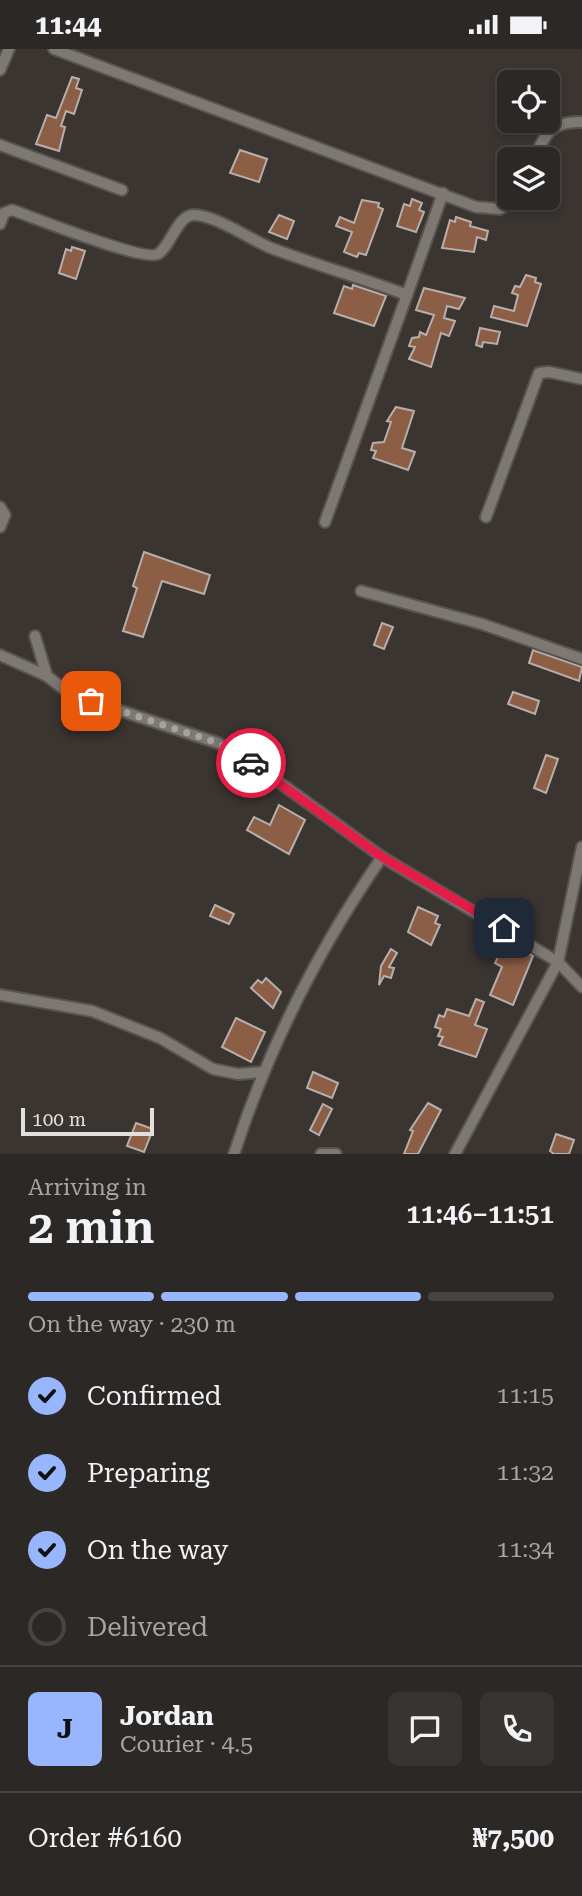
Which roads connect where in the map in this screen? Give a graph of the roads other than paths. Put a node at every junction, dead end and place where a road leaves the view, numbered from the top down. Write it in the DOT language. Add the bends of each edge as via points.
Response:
graph roads {
  1 [pos="9,49"];
  2 [pos="54,49"];
  3 [pos="0,70"];
  4 [pos="582,122"];
  5 [pos="0,145"];
  6 [pos="540,147"];
  7 [pos="122,190"];
  8 [pos="443,193"];
  9 [pos="497,208"];
  10 [pos="0,224"];
  11 [pos="407,295"];
  12 [pos="582,379"];
  13 [pos="0,507"];
  14 [pos="486,517"];
  15 [pos="325,522"];
  16 [pos="0,527"];
  17 [pos="361,591"];
  18 [pos="35,636"];
  19 [pos="0,655"];
  20 [pos="582,659"];
  21 [pos="47,676"];
  22 [pos="582,847"];
  23 [pos="382,857"];
  24 [pos="558,963"];
  25 [pos="582,988"];
  26 [pos="0,995"];
  27 [pos="262,1072"];
  28 [pos="234,1154"];
  29 [pos="321,1154"];
  30 [pos="335,1154"];
  31 [pos="455,1154"];
  1 -- 3 [label="street"];
  2 -- 8 [label="street"];
  4 -- 6 [label="street" via="556,124"];
  5 -- 7 [label="street"];
  8 -- 9 [label="street" via="490,210"];
  8 -- 11 [label="street"];
  10 -- 11 [label="street" via="4,213 12,210 117,248 156,256 193,215"];
  11 -- 15 [label="street"];
  12 -- 14 [label="street" via="539,373"];
  13 -- 16 [label="street" via="5,515"];
  17 -- 20 [label="street" via="482,624"];
  18 -- 21 [label="street"];
  19 -- 21 [label="street"];
  21 -- 23 [label="street" via="70,694 218,743"];
  22 -- 24 [label="street"];
  23 -- 24 [label="street"];
  23 -- 27 [label="street" via="318,961"];
  24 -- 25 [label="street"];
  24 -- 31 [label="street"];
  26 -- 27 [label="street" via="92,1011 160,1038 213,1069"];
  27 -- 28 [label="street"];
  29 -- 30 [label="street"];
}
